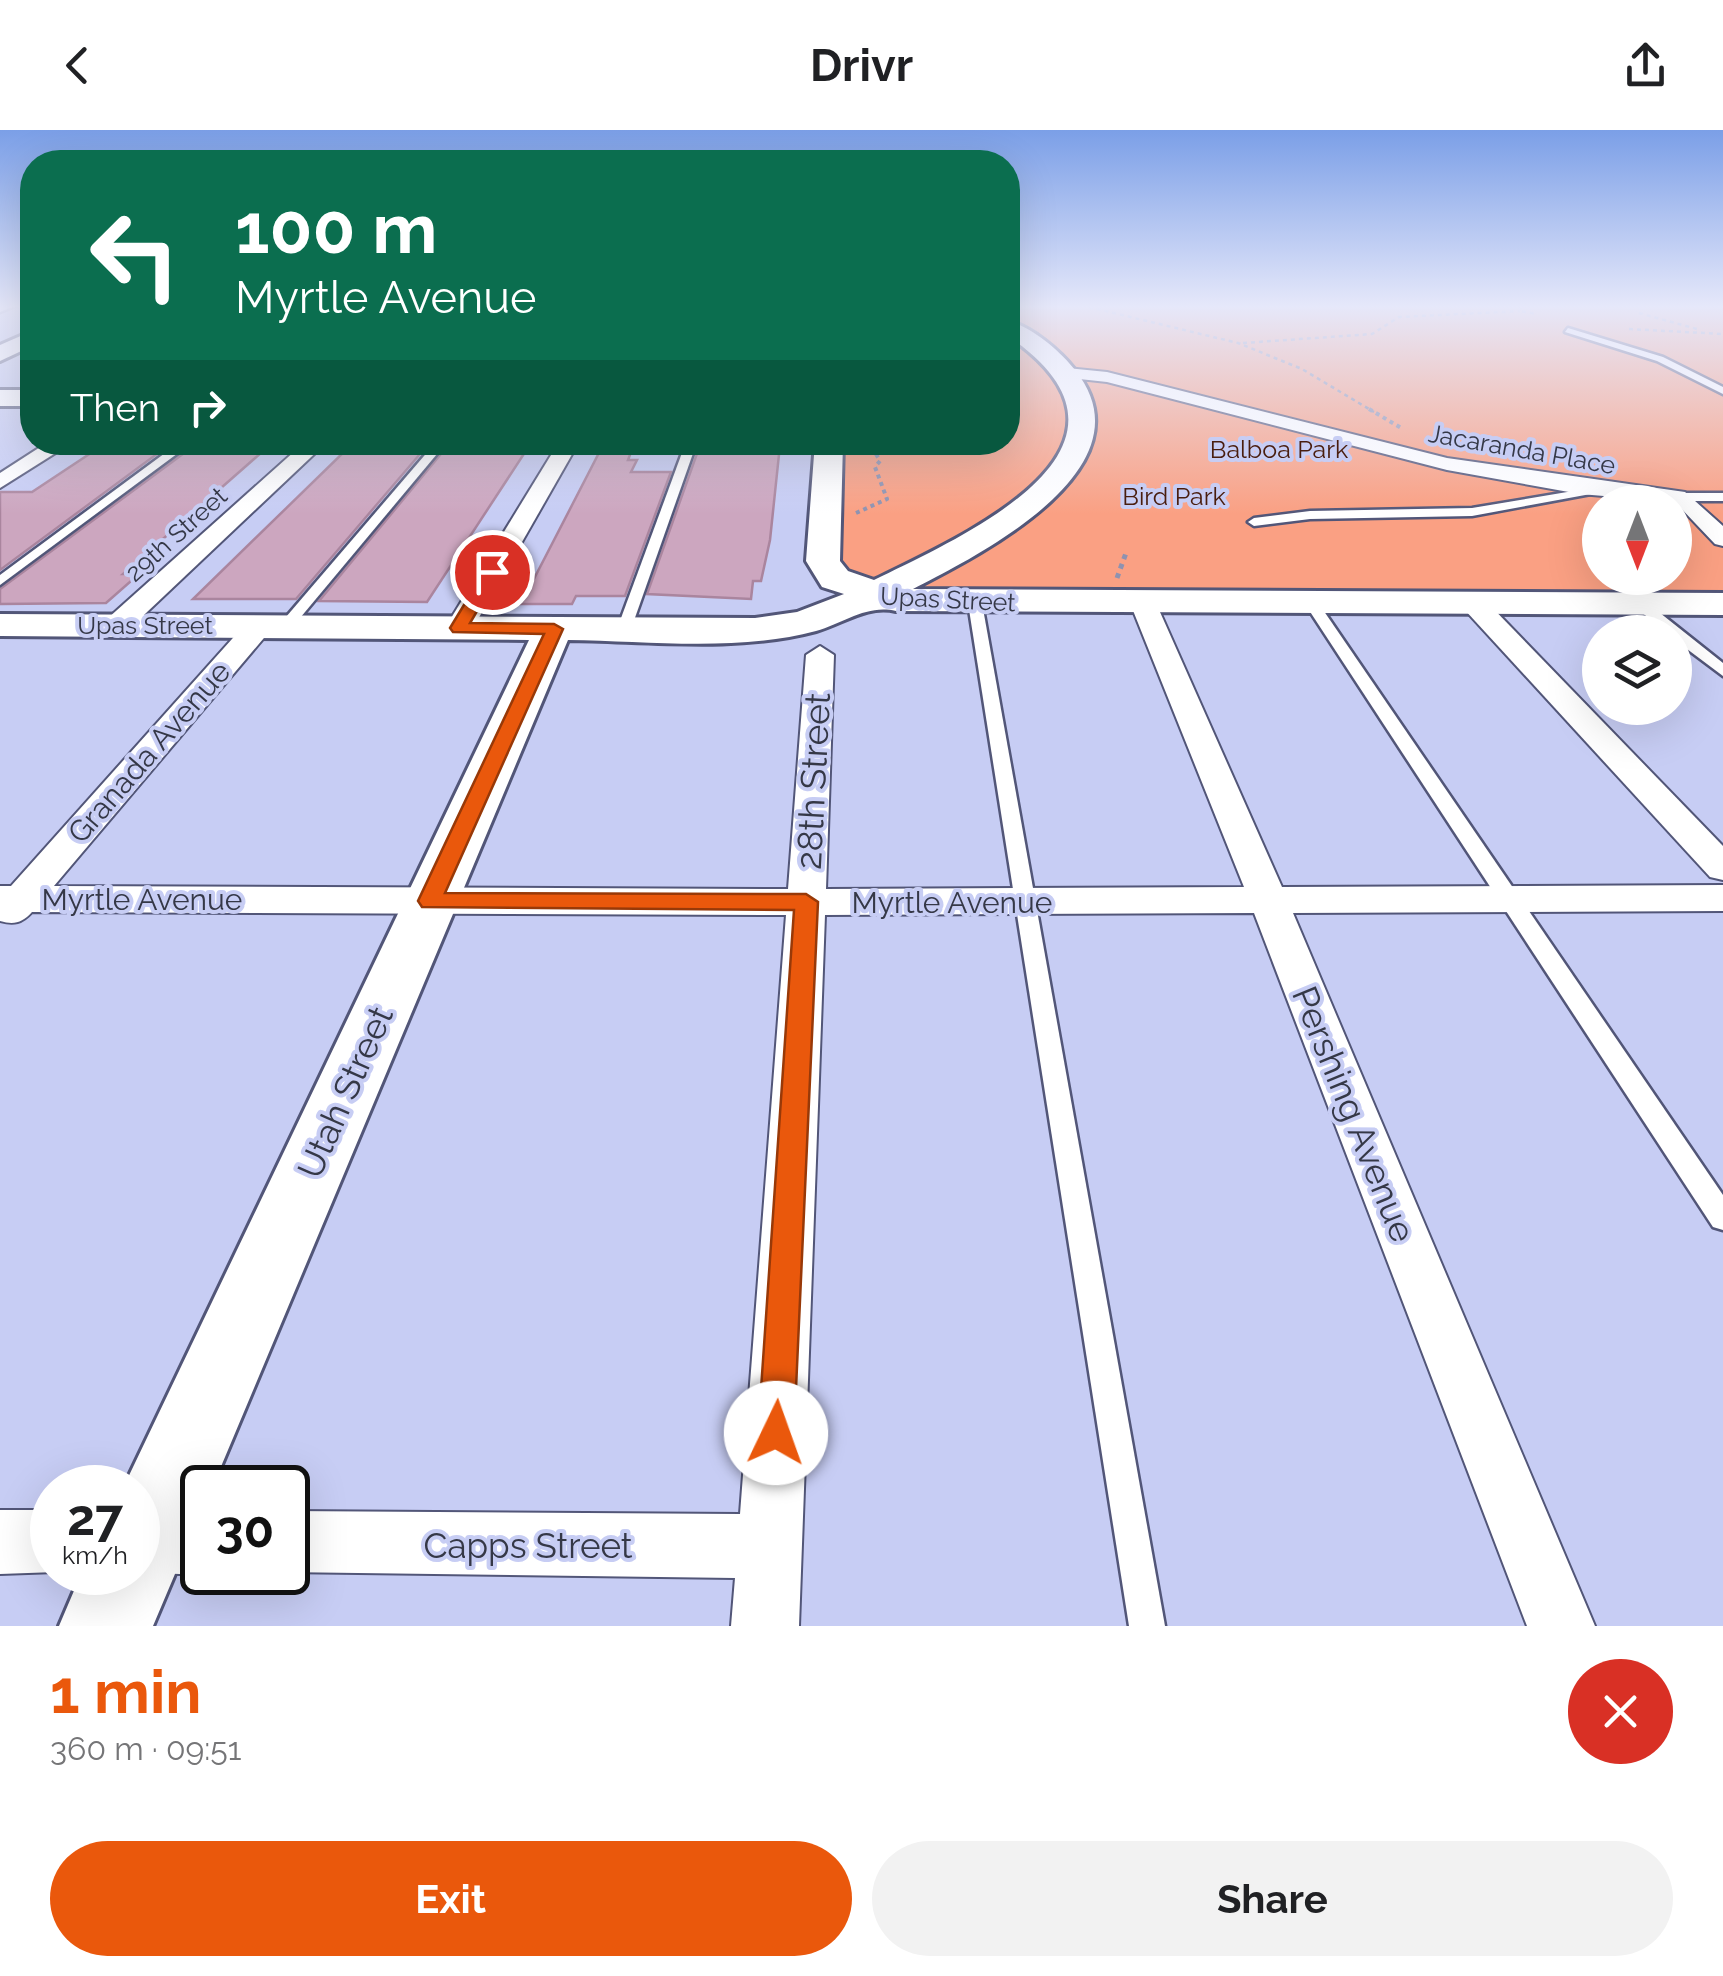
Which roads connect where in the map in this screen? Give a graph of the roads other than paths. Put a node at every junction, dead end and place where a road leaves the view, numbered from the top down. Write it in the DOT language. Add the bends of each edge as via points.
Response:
graph roads {
  1 [pos="1067,374"];
  2 [pos="1050,375"];
  3 [pos="1078,375"];
  4 [pos="1691,375"];
  5 [pos="1723,391"];
  6 [pos="43,455"];
  7 [pos="170,455"];
  8 [pos="302,455"];
  9 [pos="430,455"];
  10 [pos="561,455"];
  11 [pos="687,455"];
  12 [pos="827,455"];
  13 [pos="1056,474"];
  14 [pos="0,482"];
  15 [pos="1582,486"];
  16 [pos="1582,493"];
  17 [pos="1692,497"];
  18 [pos="1723,498"];
  19 [pos="1692,511"];
  20 [pos="1254,522"];
  21 [pos="1723,539"];
  22 [pos="0,581"];
  23 [pos="870,594"];
  24 [pos="975,603"];
  25 [pos="1143,603"];
  26 [pos="1473,603"];
  27 [pos="1312,604"];
  28 [pos="1640,604"];
  29 [pos="1723,604"];
  30 [pos="0,625"];
  31 [pos="117,625"];
  32 [pos="272,627"];
  33 [pos="459,628"];
  34 [pos="554,629"];
  35 [pos="624,629"];
  36 [pos="820,655"];
  37 [pos="1723,671"];
  38 [pos="1723,868"];
  39 [pos="1723,898"];
  40 [pos="1509,900"];
  41 [pos="430,901"];
  42 [pos="1027,901"];
  43 [pos="806,902"];
  44 [pos="1269,902"];
  45 [pos="7,907"];
  46 [pos="1723,1218"];
  47 [pos="160,1528"];
  48 [pos="0,1542"];
  49 [pos="30,1542"];
  50 [pos="310,1544"];
  51 [pos="769,1546"];
  52 [pos="124,1595"];
  53 [pos="106,1626"];
  54 [pos="765,1626"];
  55 [pos="1147,1626"];
  56 [pos="1561,1626"];
  1 -- 13 [label="main road" via="1082,406 1084,432 1070,464"];
  2 -- 13 [label="main road" via="1069,404 1070,439"];
  3 -- 15 [label="street, Jacaranda Place" via="1447,464"];
  4 -- 5 [label="lane"];
  6 -- 14 [label="street"];
  7 -- 22 [label="lane"];
  8 -- 31 [label="street, 29th Street"];
  9 -- 32 [label="lane"];
  10 -- 33 [label="street"];
  11 -- 35 [label="lane"];
  12 -- 23 [label="main road" via="823,561 835,579"];
  13 -- 23 [label="main road" via="993,530"];
  16 -- 20 [label="lane" via="1472,512"];
  17 -- 18 [label="lane"];
  19 -- 21 [label="street"];
  23 -- 24 [label="main road, Upas Street"];
  23 -- 35 [label="main road, Upas Street" via="792,626"];
  24 -- 25 [label="main road, Upas Street"];
  24 -- 42 [label="lane"];
  25 -- 27 [label="main road, Upas Street"];
  25 -- 44 [label="street, Pershing Avenue"];
  26 -- 27 [label="main road, Upas Street"];
  26 -- 28 [label="main road, Upas Street"];
  26 -- 38 [label="street"];
  27 -- 40 [label="lane"];
  28 -- 29 [label="main road, Upas Street"];
  28 -- 37 [label="lane"];
  30 -- 31 [label="main road, Upas Street"];
  31 -- 32 [label="main road, Upas Street"];
  32 -- 33 [label="main road, Upas Street"];
  32 -- 45 [label="street, Granada Avenue"];
  33 -- 34 [label="main road, Upas Street"];
  34 -- 35 [label="main road, Upas Street"];
  34 -- 41 [label="main road, Utah Street"];
  36 -- 43 [label="street, 28th Street"];
  39 -- 40 [label="street, Myrtle Avenue"];
  40 -- 44 [label="street, Myrtle Avenue"];
  40 -- 46 [label="lane"];
  41 -- 43 [label="street, Myrtle Avenue"];
  41 -- 45 [label="street, Myrtle Avenue"];
  41 -- 47 [label="main road, Utah Street"];
  42 -- 43 [label="street, Myrtle Avenue"];
  42 -- 44 [label="street, Myrtle Avenue"];
  42 -- 55 [label="lane"];
  43 -- 51 [label="street, 28th Street"];
  44 -- 56 [label="street, Pershing Avenue"];
  48 -- 49 [label="street"];
  50 -- 51 [label="street, Capps Street"];
  51 -- 54 [label="street, 28th Street"];
  52 -- 53 [label="main road, Utah Street"];
}
